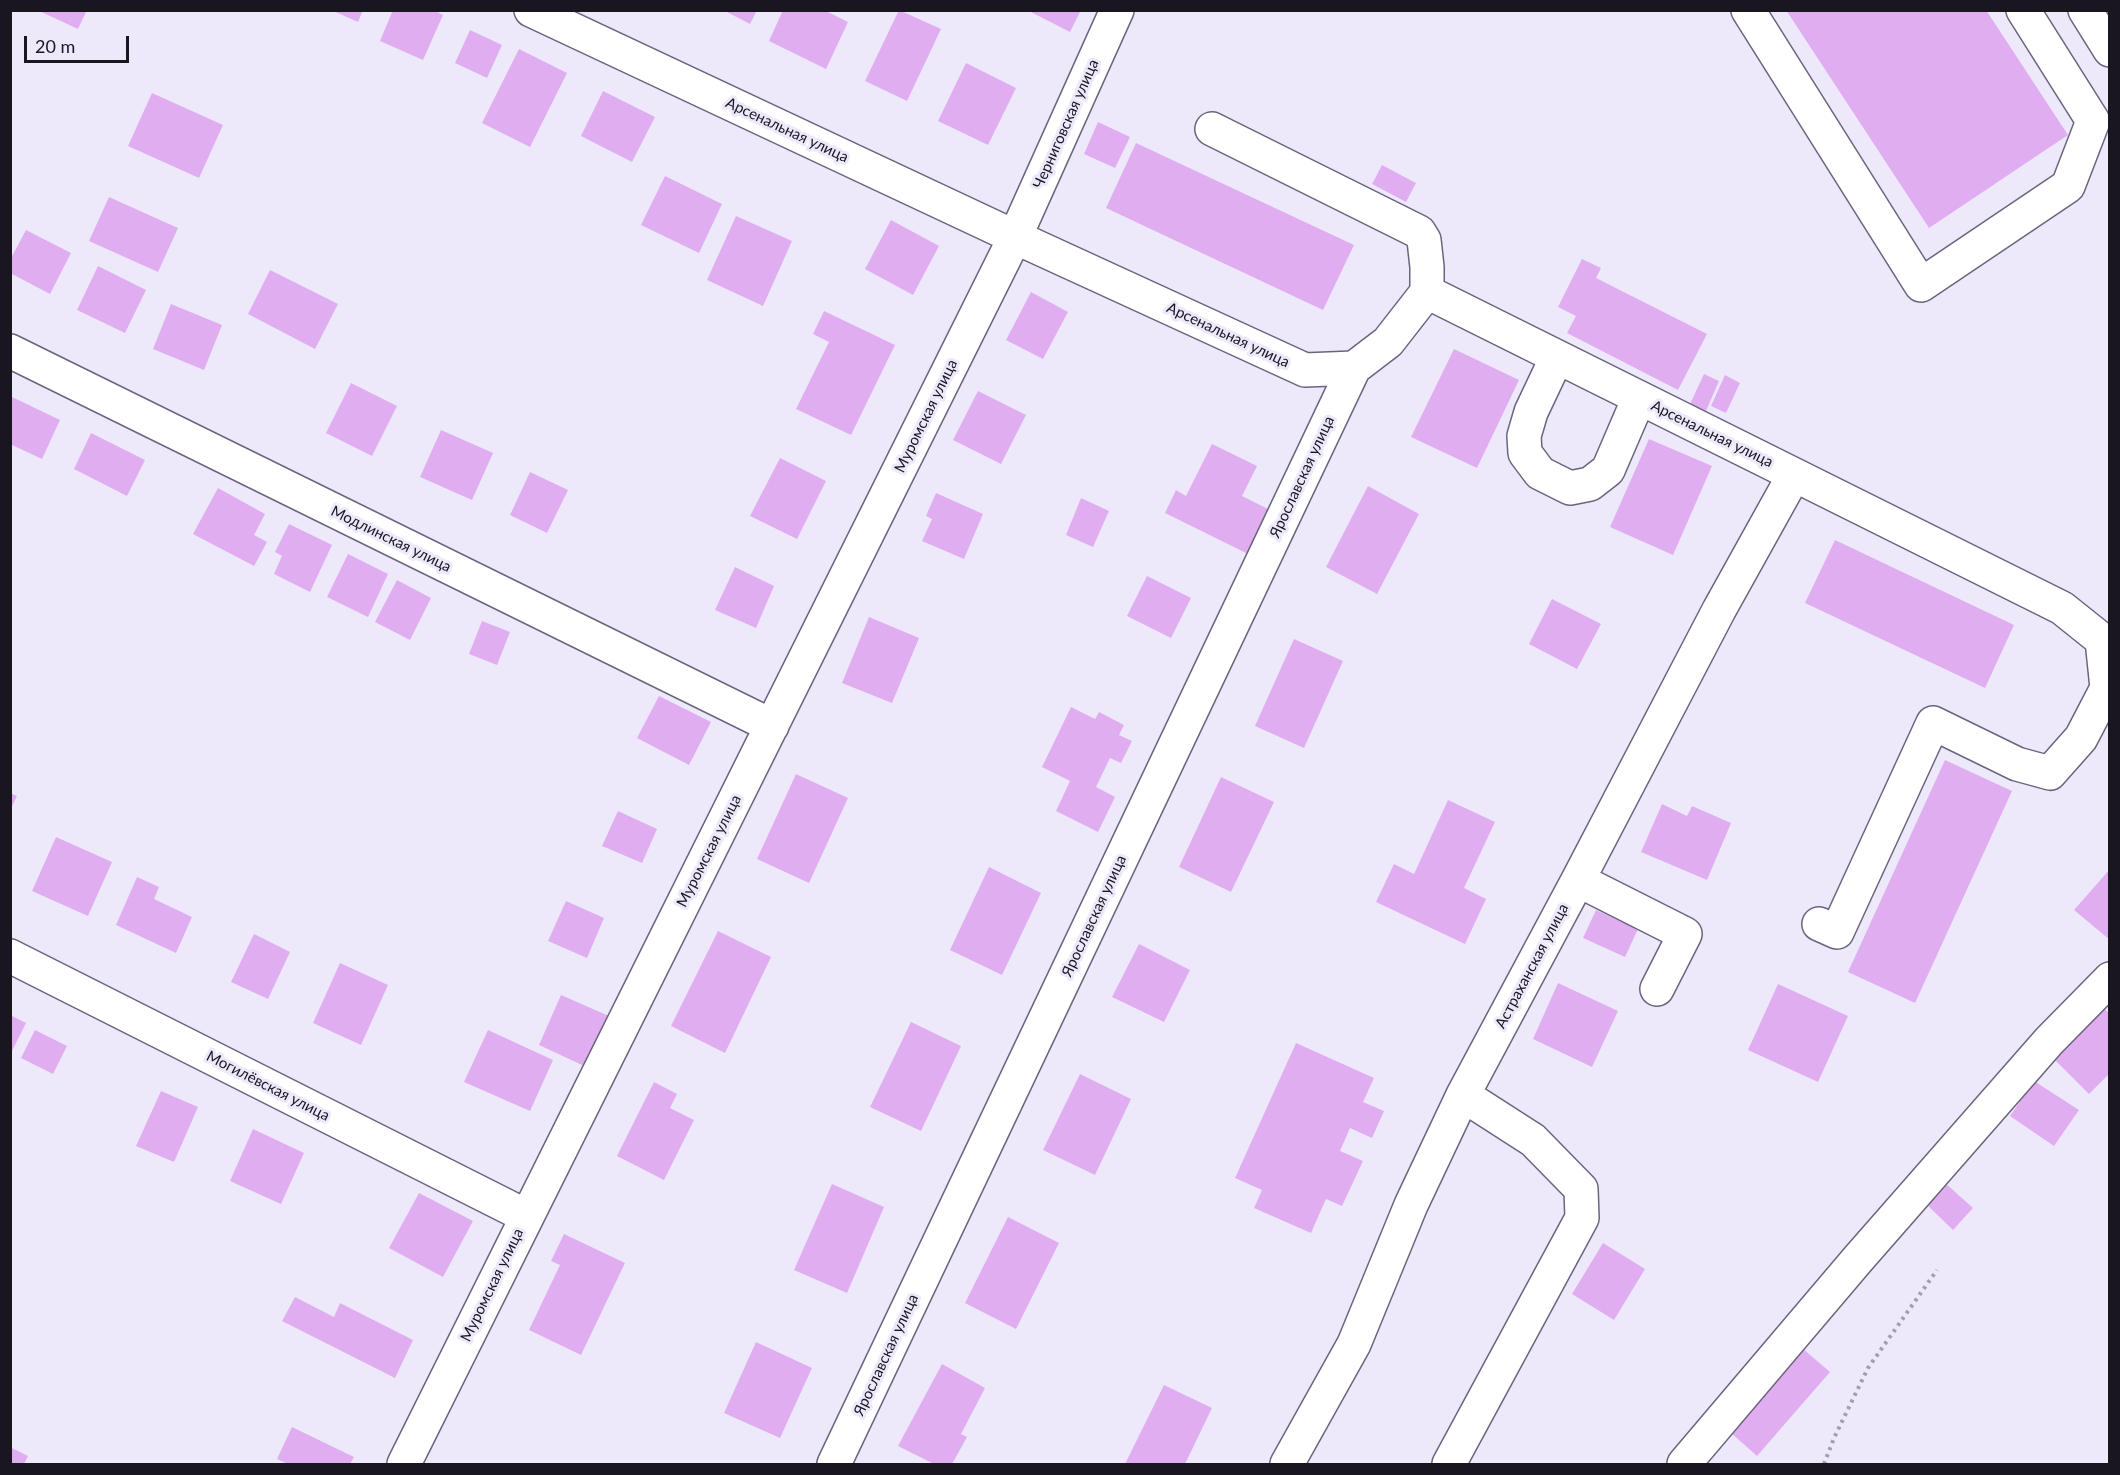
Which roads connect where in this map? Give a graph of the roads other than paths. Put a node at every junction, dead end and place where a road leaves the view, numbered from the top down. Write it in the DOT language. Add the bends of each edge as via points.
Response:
graph roads {
  1 [pos="531,10"];
  2 [pos="1117,10"];
  3 [pos="1748,10"];
  4 [pos="2023,10"];
  5 [pos="2085,10"];
  6 [pos="2109,50"];
  7 [pos="1212,129"];
  8 [pos="1015,237"];
  9 [pos="1427,292"];
  10 [pos="10,351"];
  11 [pos="1557,357"];
  12 [pos="1354,368"];
  13 [pos="1639,398"];
  14 [pos="1794,475"];
  15 [pos="772,726"];
  16 [pos="1578,880"];
  17 [pos="1819,924"];
  18 [pos="10,956"];
  19 [pos="2109,979"];
  20 [pos="1657,989"];
  21 [pos="1463,1095"];
  22 [pos="526,1216"];
  23 [pos="404,1464"];
  24 [pos="834,1464"];
  25 [pos="1287,1464"];
  26 [pos="1449,1464"];
  27 [pos="1684,1464"];
  1 -- 8 [label="street, Арсенальная улица"];
  2 -- 8 [label="street, Черниговская улица"];
  3 -- 4 [label="street" via="1922,285 2068,186 2093,121"];
  5 -- 6 [label="street"];
  7 -- 9 [label="street" via="1419,232 1424,240"];
  8 -- 12 [label="street, Арсенальная улица" via="1305,370"];
  8 -- 15 [label="street, Муромская улица"];
  9 -- 11 [label="street, Арсенальная улица"];
  9 -- 12 [label="street" via="1388,342"];
  10 -- 15 [label="street, Модлинская улица"];
  11 -- 13 [label="street, Арсенальная улица"];
  11 -- 13 [label="street" via="1524,436 1525,453 1540,473 1570,488 1590,484 1608,470"];
  12 -- 24 [label="street, Ярославская улица"];
  13 -- 14 [label="street, Арсенальная улица"];
  14 -- 16 [label="street, Астраханская улица"];
  14 -- 17 [label="street, Арсенальная улица" via="2062,608 2102,640 2107,688 2081,738 2050,773 2017,764 1932,723 1837,933"];
  15 -- 22 [label="street, Муромская улица"];
  16 -- 20 [label="street" via="1685,934"];
  16 -- 21 [label="street, Астраханская улица"];
  18 -- 22 [label="street, Могилёвская улица"];
  19 -- 27 [label="street" via="2049,1041"];
  21 -- 25 [label="street, Астраханская улица" via="1411,1205 1354,1344"];
  21 -- 26 [label="street" via="1533,1140 1581,1189 1582,1218"];
  22 -- 23 [label="street, Муромская улица"];
}
